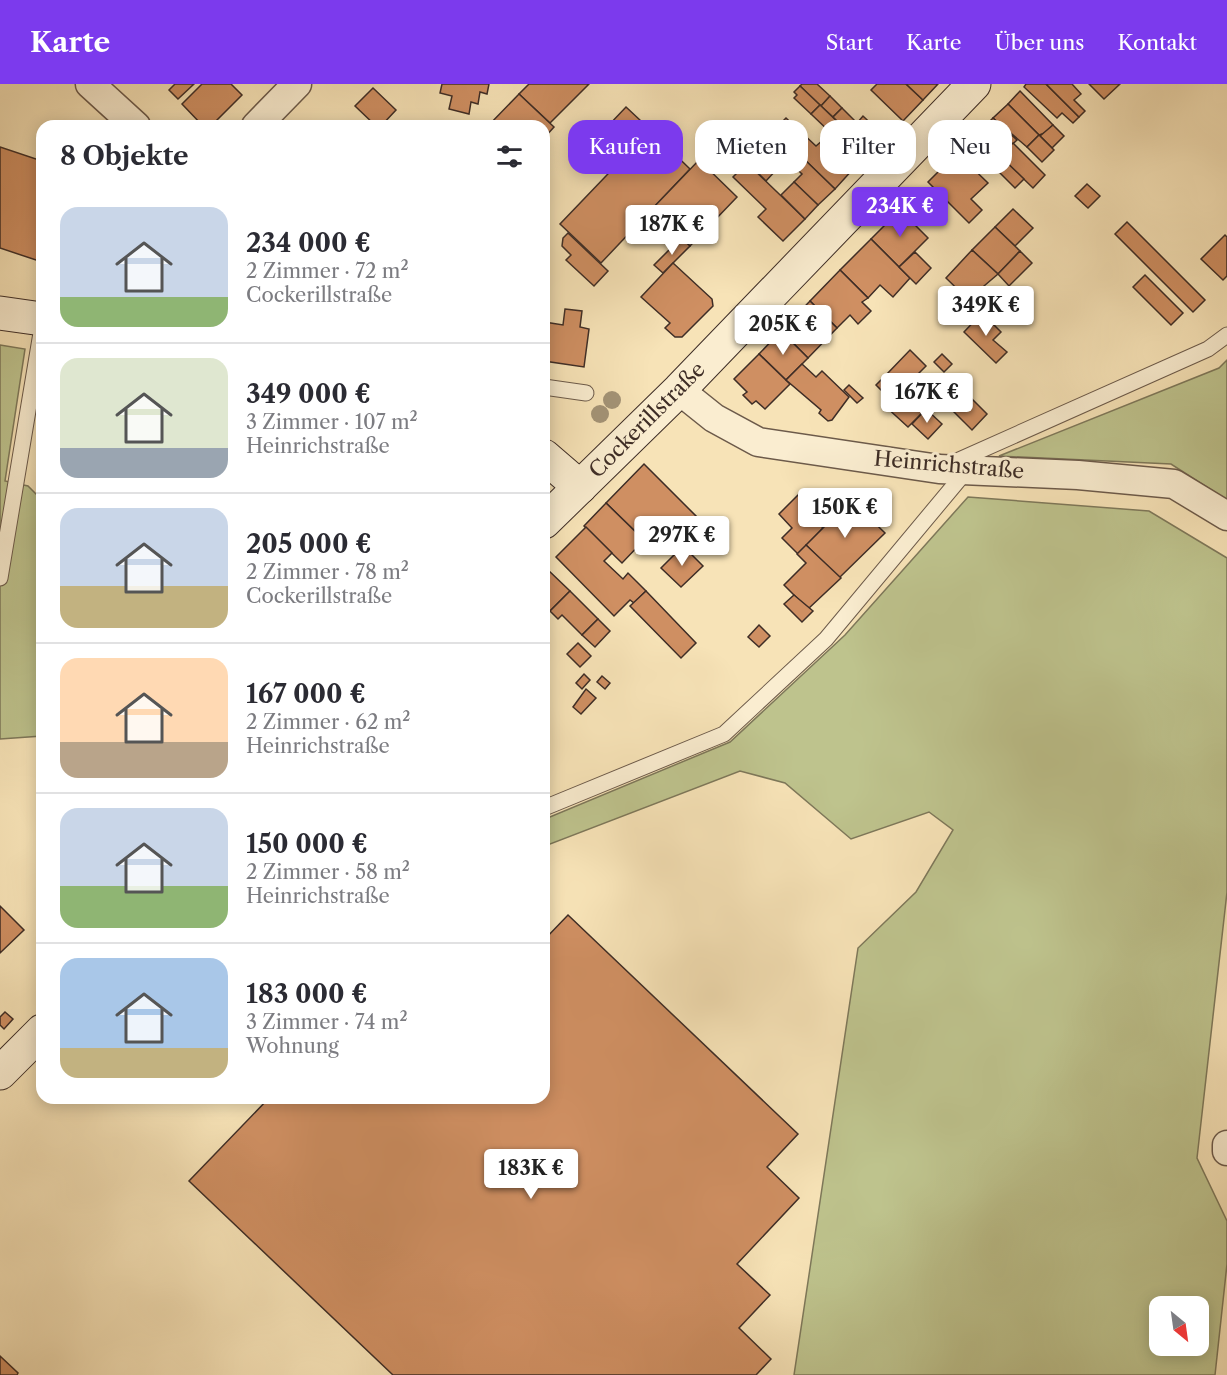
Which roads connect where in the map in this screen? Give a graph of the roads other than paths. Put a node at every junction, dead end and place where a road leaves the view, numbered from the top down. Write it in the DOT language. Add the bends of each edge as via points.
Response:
graph roads {
  1 [pos="90,84"];
  2 [pos="297,84"];
  3 [pos="974,84"];
  4 [pos="129,120"];
  5 [pos="262,120"];
  6 [pos="0,313"];
  7 [pos="36,318"];
  8 [pos="1227,335"];
  9 [pos="36,363"];
  10 [pos="550,388"];
  11 [pos="679,390"];
  12 [pos="586,393"];
  13 [pos="550,461"];
  14 [pos="939,469"];
  15 [pos="967,470"];
  16 [pos="580,487"];
  17 [pos="550,516"];
  18 [pos="1227,516"];
  19 [pos="0,578"];
  20 [pos="550,806"];
  21 [pos="36,1037"];
  22 [pos="0,1073"];
  23 [pos="1227,1145"];
  24 [pos="1227,1150"];
  1 -- 4 [label="street"];
  2 -- 5 [label="street"];
  3 -- 11 [label="main road, Cockerillstraße"];
  6 -- 7 [label="main road"];
  8 -- 14 [label="lane" via="1208,349"];
  9 -- 19 [label="lane"];
  10 -- 12 [label="lane"];
  11 -- 14 [label="street, Heinrichstraße" via="714,418 758,442"];
  11 -- 16 [label="main road, Cockerillstraße"];
  13 -- 16 [label="main road"];
  14 -- 15 [label="street, Heinrichstraße"];
  15 -- 18 [label="street, Heinrichstraße" via="1174,484"];
  15 -- 20 [label="lane" via="826,639 724,734"];
  16 -- 17 [label="main road, Cockerillstraße"];
  21 -- 22 [label="main road"];
  23 -- 24 [label="street"];
}
